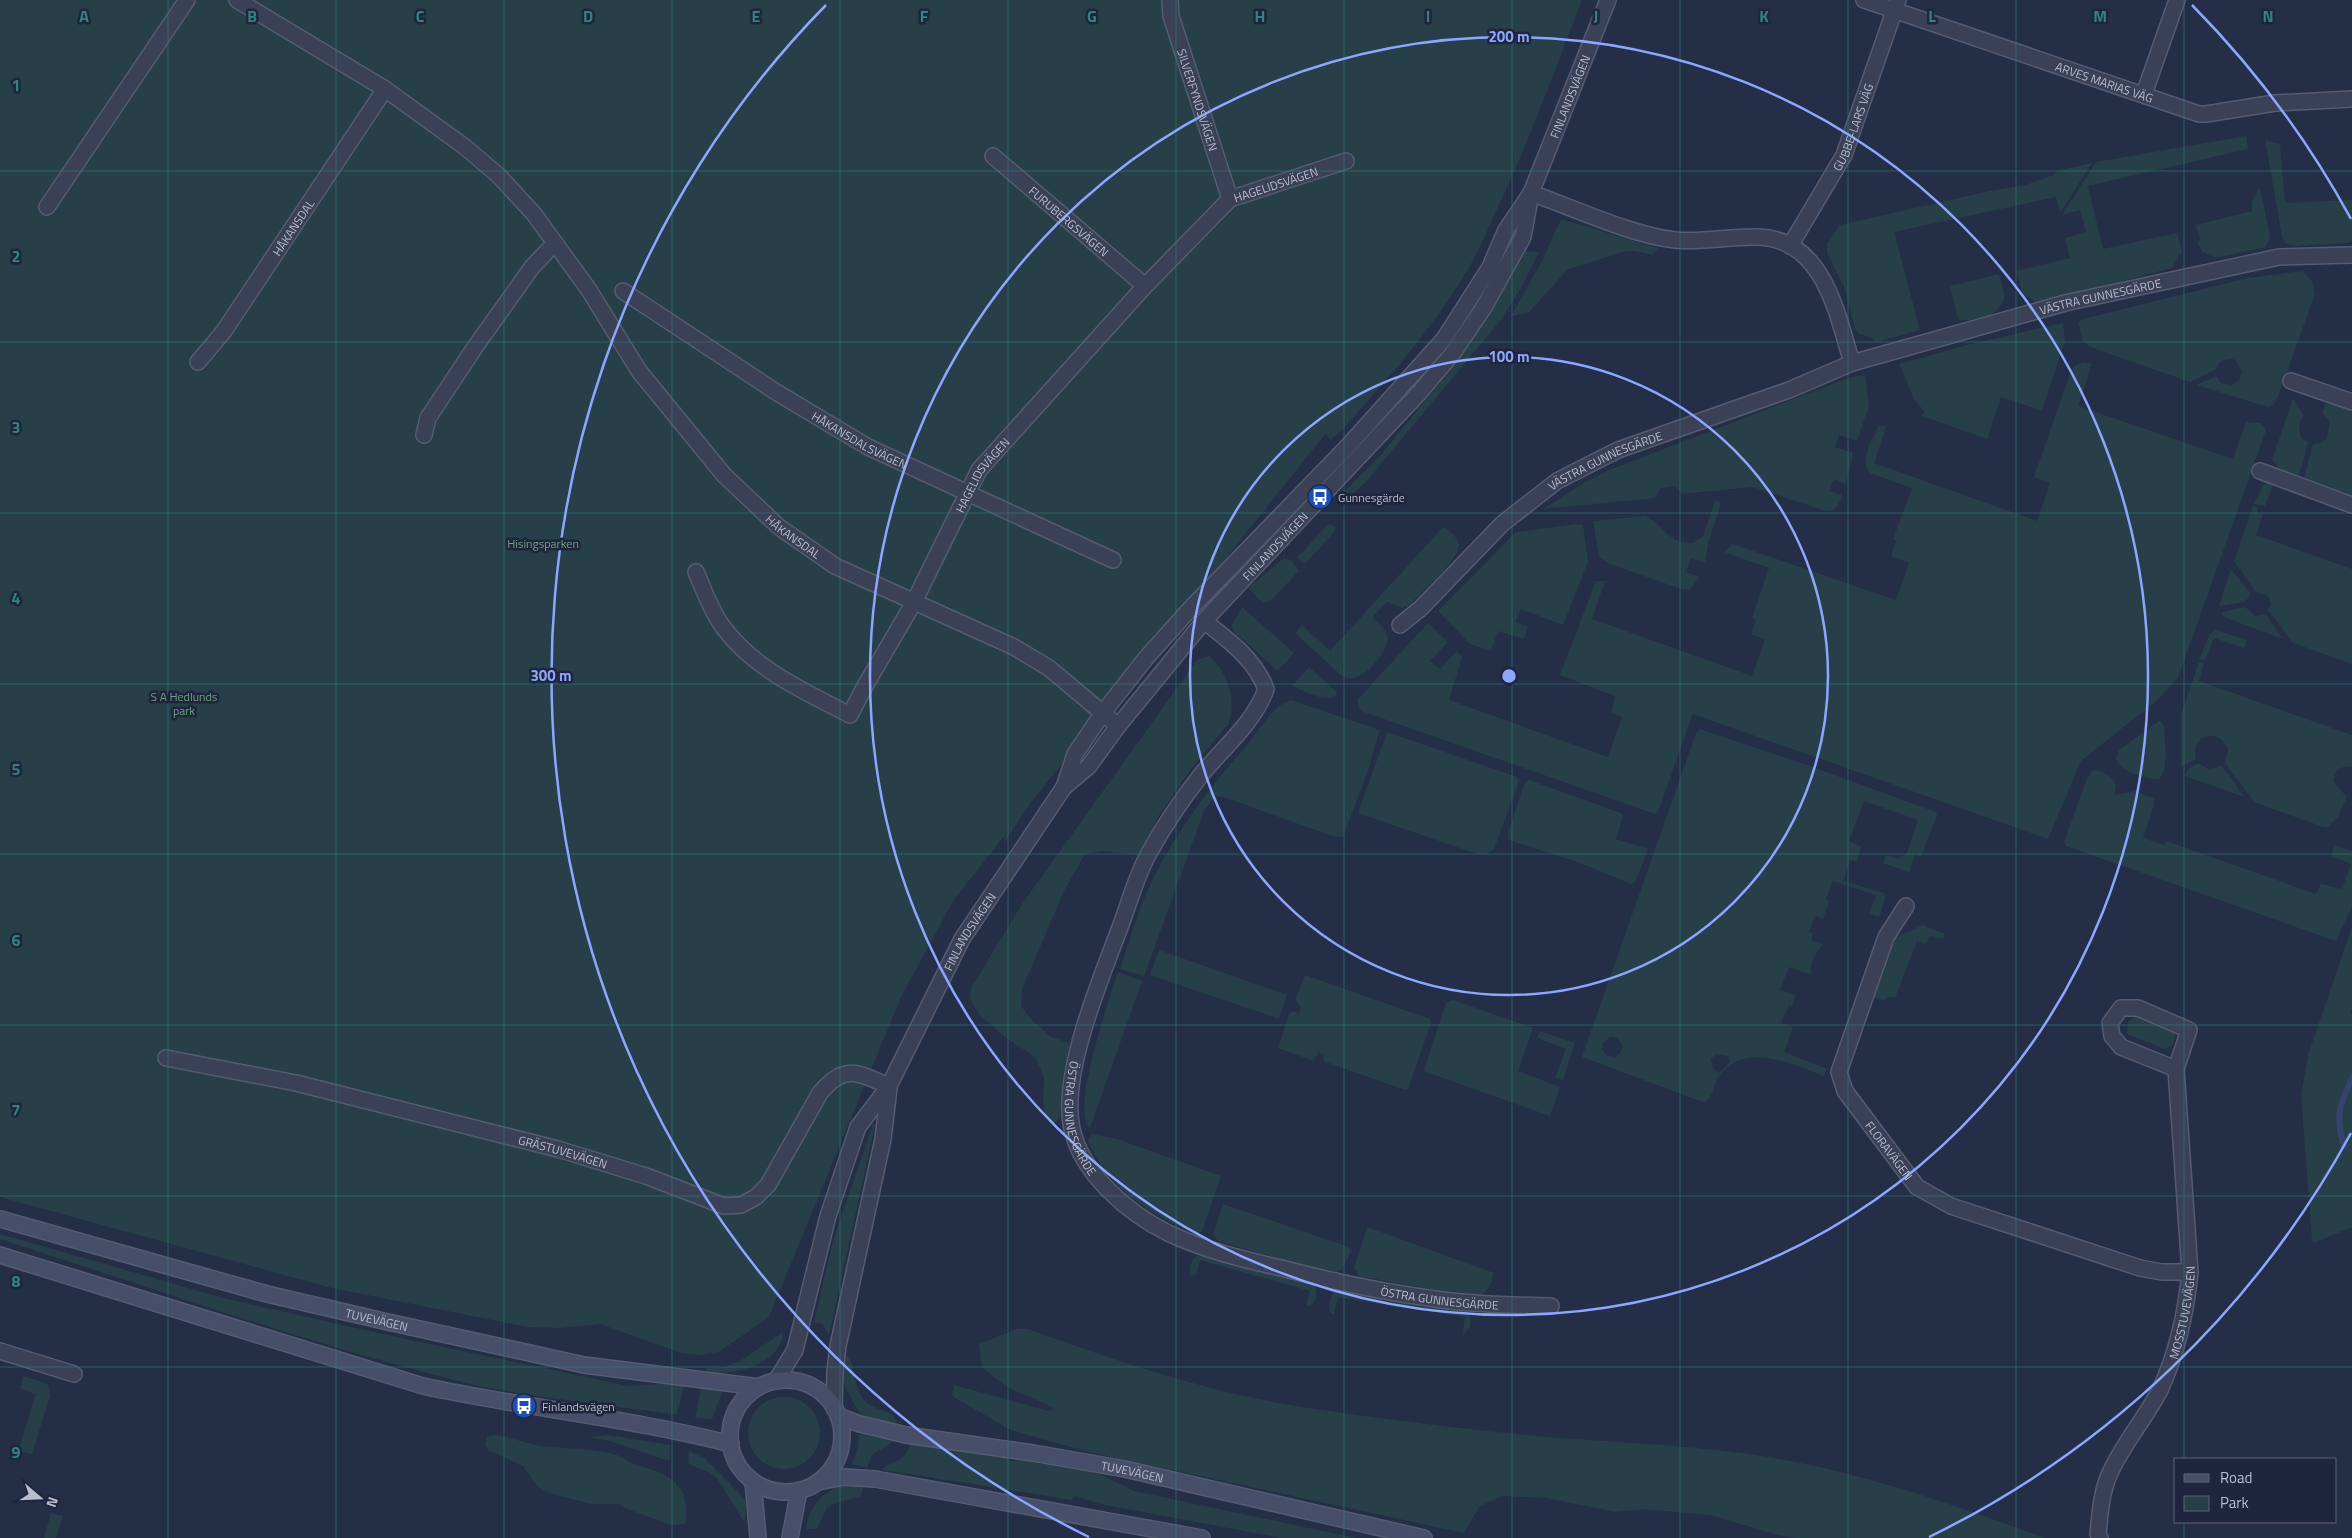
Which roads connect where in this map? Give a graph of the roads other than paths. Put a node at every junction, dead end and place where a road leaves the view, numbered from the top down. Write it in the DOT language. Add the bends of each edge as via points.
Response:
graph roads {
  1 [pos="188,0"];
  2 [pos="237,0"];
  3 [pos="1170,0"];
  4 [pos="1608,0"];
  5 [pos="1864,0"];
  6 [pos="2176,0"];
  7 [pos="1896,5"];
  8 [pos="386,89"];
  9 [pos="2144,94"];
  10 [pos="2352,99"];
  11 [pos="993,156"];
  12 [pos="1346,161"];
  13 [pos="1531,193"];
  14 [pos="1230,199"];
  15 [pos="47,207"];
  16 [pos="555,243"];
  17 [pos="1790,246"];
  18 [pos="2352,255"];
  19 [pos="1145,286"];
  20 [pos="623,291"];
  21 [pos="198,362"];
  22 [pos="1852,363"];
  23 [pos="2291,381"];
  24 [pos="2352,402"];
  25 [pos="424,436"];
  26 [pos="2260,471"];
  27 [pos="968,495"];
  28 [pos="2352,505"];
  29 [pos="1113,560"];
  30 [pos="696,572"];
  31 [pos="914,602"];
  32 [pos="1204,621"];
  33 [pos="1400,626"];
  34 [pos="1102,714"];
  35 [pos="1118,726"];
  36 [pos="1064,787"];
  37 [pos="1906,906"];
  38 [pos="166,1058"];
  39 [pos="2176,1069"];
  40 [pos="889,1086"];
  41 [pos="0,1219"];
  42 [pos="0,1256"];
  43 [pos="2190,1272"];
  44 [pos="1551,1306"];
  45 [pos="0,1351"];
  46 [pos="74,1374"];
  47 [pos="776,1381"];
  48 [pos="759,1387"];
  49 [pos="836,1412"];
  50 [pos="731,1444"];
  51 [pos="753,1481"];
  52 [pos="818,1482"];
  53 [pos="799,1490"];
  54 [pos="758,1538"];
  55 [pos="790,1538"];
  56 [pos="1202,1538"];
  57 [pos="1424,1538"];
  58 [pos="2100,1538"];
  1 -- 15 [label="street"];
  2 -- 8 [label="street, HÅKANSDAL"];
  3 -- 14 [label="street, SILVERFYNDSVÄGEN" via="1171,16"];
  4 -- 13 [label="street, FINLANDSVÄGEN"];
  5 -- 7 [label="street, ARVES MARIAS VÄG"];
  6 -- 9 [label="street"];
  7 -- 9 [label="street, ARVES MARIAS VÄG"];
  7 -- 17 [label="street, GUBBE-LARS VÄG" via="1844,154"];
  8 -- 16 [label="street, HÅKANSDAL" via="499,176"];
  8 -- 21 [label="street, HÅKANSDAL" via="228,324"];
  9 -- 10 [label="street, ARVES MARIAS VÄG" via="2206,114 2275,103"];
  11 -- 19 [label="street, FURUBERGSVÄGEN"];
  12 -- 14 [label="street, HAGELIDSVÄGEN"];
  13 -- 17 [label="street" via="1654,236 1677,240 1759,236"];
  13 -- 32 [label="street, FINLANDSVÄGEN" via="1523,237 1484,307 1453,353 1364,453"];
  13 -- 34 [label="street, FINLANDSVÄGEN" via="1506,230 1490,267 1444,339 1348,446 1190,609"];
  14 -- 19 [label="street, HAGELIDSVÄGEN"];
  16 -- 25 [label="street" via="532,267 473,350 428,418"];
  16 -- 31 [label="street, HÅKANSDAL" via="589,290 639,371 724,475 779,526 835,566"];
  17 -- 22 [label="street" via="1809,259 1822,276"];
  18 -- 22 [label="street, VÄSTRA GUNNESGÄRDE" via="2279,257 2196,274 2065,303"];
  19 -- 27 [label="street, HAGELIDSVÄGEN" via="979,470"];
  20 -- 27 [label="street, HÅKANSDALSVÄGEN" via="847,435"];
  22 -- 33 [label="street, VÄSTRA GUNNESGÄRDE" via="1789,390 1618,450 1558,481 1502,524"];
  23 -- 24 [label="street"];
  26 -- 28 [label="street"];
  27 -- 29 [label="street, HÅKANSDALSVÄGEN"];
  27 -- 31 [label="street, HAGELIDSVÄGEN"];
  30 -- 31 [label="street, HAGELIDSVÄGEN" via="722,625 744,652 765,669 850,715"];
  31 -- 34 [label="street, HÅKANSDAL" via="1014,646 1049,668"];
  32 -- 35 [label="street, FINLANDSVÄGEN"];
  32 -- 44 [label="street, ÖSTRA GUNNESGÄRDE" via="1252,664 1266,689 1256,712 1200,777 1148,854 1091,1006 1075,1067 1070,1113 1078,1144 1102,1183 1120,1200 1165,1231 1204,1248 1343,1284 1443,1300"];
  34 -- 35 [label="street, HÅKANSDAL"];
  34 -- 36 [label="street, FINLANDSVÄGEN" via="1075,754"];
  35 -- 36 [label="street, FINLANDSVÄGEN" via="1090,766"];
  36 -- 40 [label="street, FINLANDSVÄGEN" via="962,939"];
  37 -- 43 [label="street, FLORAVÄGEN" via="1886,937 1839,1072 1845,1090 1917,1187 1951,1206 2140,1268"];
  38 -- 40 [label="street, GRÄSTUVEVÄGEN" via="296,1084 558,1149 646,1176 724,1206 741,1205 768,1185 820,1093 831,1080 851,1072"];
  39 -- 39 [label="street, MOSSTUVEVÄGEN" via="2121,1047 2112,1036 2110,1023 2122,1008 2138,1008 2189,1030"];
  39 -- 43 [label="street, MOSSTUVEVÄGEN"];
  40 -- 47 [label="street, FINLANDSVÄGEN" via="858,1127 828,1216 795,1350"];
  40 -- 49 [label="street, FINLANDSVÄGEN" via="883,1139 838,1346 834,1372"];
  41 -- 48 [label="main road, TUVEVÄGEN" via="266,1294 388,1322 584,1364"];
  42 -- 50 [label="main road" via="423,1386"];
  43 -- 58 [label="street, MOSSTUVEVÄGEN" via="2187,1302 2172,1362 2159,1391 2109,1475 2100,1503"];
  45 -- 46 [label="street"];
  47 -- 48 [label="main road, TUVEVÄGEN"];
  47 -- 49 [label="main road, TUVEVÄGEN" via="799,1381 809,1385 824,1394"];
  48 -- 50 [label="main road, TUVEVÄGEN" via="736,1411 731,1427"];
  49 -- 52 [label="main road" via="842,1437 839,1452 832,1467"];
  49 -- 57 [label="main road, TUVEVÄGEN" via="860,1424 906,1435 1124,1469"];
  50 -- 51 [label="main road, TUVEVÄGEN" via="740,1468"];
  51 -- 53 [label="main road" via="772,1490"];
  51 -- 54 [label="main road"];
  52 -- 53 [label="main road"];
  52 -- 56 [label="main road" via="844,1477 875,1479"];
  53 -- 55 [label="main road"];
}
